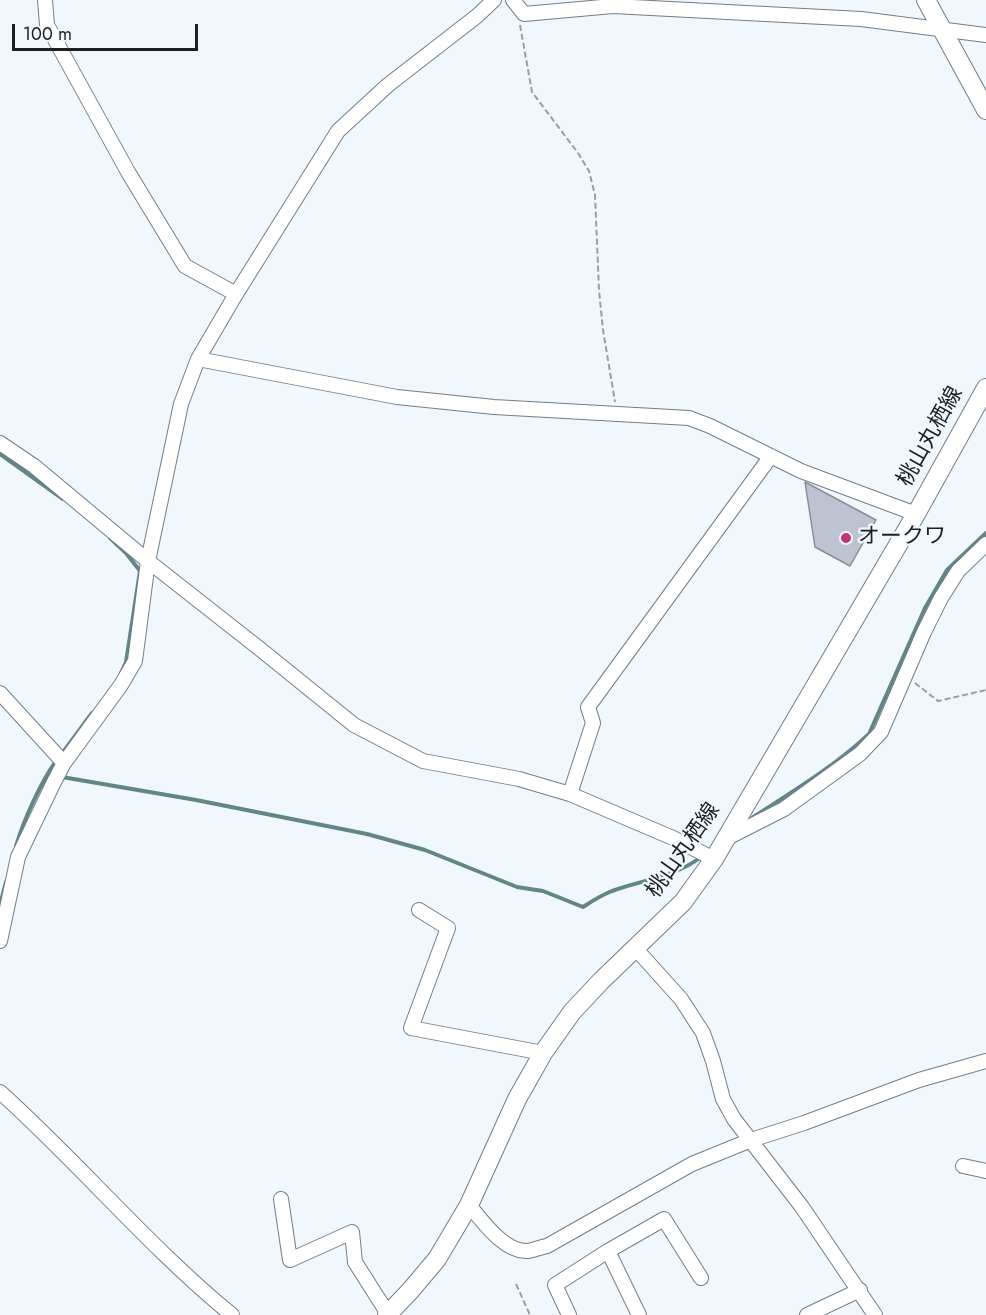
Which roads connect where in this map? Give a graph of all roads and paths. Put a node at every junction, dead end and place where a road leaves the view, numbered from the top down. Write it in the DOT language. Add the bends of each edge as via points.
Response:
graph roads {
  1 [pos="45,0"];
  2 [pos="494,0"];
  3 [pos="513,0"];
  4 [pos="926,0"];
  5 [pos="524,14"];
  6 [pos="943,30"];
  7 [pos="986,35"];
  8 [pos="986,110"];
  9 [pos="236,294"];
  10 [pos="198,359"];
  11 [pos="986,388"];
  12 [pos="617,414"];
  13 [pos="0,442"];
  14 [pos="771,456"];
  15 [pos="916,514"];
  16 [pos="986,544"];
  17 [pos="148,561"];
  18 [pos="906,676"];
  19 [pos="986,690"];
  20 [pos="0,693"];
  21 [pos="64,763"];
  22 [pos="570,794"];
  23 [pos="725,839"];
  24 [pos="714,858"];
  25 [pos="419,910"];
  26 [pos="0,941"];
  27 [pos="636,949"];
  28 [pos="543,1053"];
  29 [pos="986,1061"];
  30 [pos="0,1092"];
  31 [pos="752,1140"];
  32 [pos="963,1166"];
  33 [pos="986,1171"];
  34 [pos="281,1199"];
  35 [pos="469,1205"];
  36 [pos="608,1251"];
  37 [pos="701,1278"];
  38 [pos="516,1284"];
  39 [pos="860,1290"];
  40 [pos="228,1314"];
  41 [pos="388,1315"];
  42 [pos="530,1315"];
  43 [pos="569,1315"];
  44 [pos="639,1315"];
  45 [pos="807,1315"];
  46 [pos="875,1315"];
  1 -- 9 [label="street" via="47,25 185,266"];
  2 -- 9 [label="street" via="388,85 338,131"];
  3 -- 5 [label="street"];
  4 -- 6 [label="main road"];
  5 -- 6 [label="street" via="613,6 861,19"];
  5 -- 12 [label="path" via="520,23 532,92 578,153 589,171 595,195 603,330"];
  6 -- 7 [label="street"];
  6 -- 8 [label="main road"];
  9 -- 10 [label="street"];
  10 -- 12 [label="street" via="397,397"];
  10 -- 17 [label="street" via="181,404"];
  11 -- 15 [label="main road, 桃山丸栖線"];
  12 -- 14 [label="street" via="689,417"];
  13 -- 17 [label="street"];
  14 -- 15 [label="street"];
  14 -- 22 [label="street" via="588,706 593,723"];
  15 -- 23 [label="main road, 桃山丸栖線"];
  16 -- 18 [label="street" via="958,571 941,598"];
  17 -- 21 [label="street" via="135,660"];
  17 -- 22 [label="street" via="354,725 423,761 519,779"];
  18 -- 19 [label="path" via="939,700"];
  18 -- 23 [label="street" via="881,732 860,754 784,809"];
  20 -- 21 [label="street"];
  21 -- 26 [label="street" via="18,857"];
  22 -- 24 [label="street"];
  23 -- 24 [label="main road, 桃山丸栖線"];
  24 -- 27 [label="main road, 桃山丸栖線" via="682,902"];
  25 -- 28 [label="street" via="448,928 411,1028"];
  27 -- 28 [label="main road, 桃山丸栖線" via="572,1012"];
  27 -- 31 [label="street" via="681,999 703,1033 723,1099"];
  28 -- 35 [label="main road, 桃山丸栖線" via="517,1099"];
  29 -- 31 [label="street" via="919,1080"];
  30 -- 40 [label="street"];
  31 -- 35 [label="street" via="692,1164 547,1246 527,1251 506,1245"];
  31 -- 39 [label="street"];
  32 -- 33 [label="street"];
  34 -- 41 [label="street" via="290,1260 352,1232 355,1262"];
  35 -- 41 [label="main road, 桃山丸栖線" via="437,1259"];
  36 -- 37 [label="street" via="664,1220"];
  36 -- 43 [label="street" via="555,1285"];
  36 -- 44 [label="street"];
  38 -- 42 [label="path"];
  39 -- 45 [label="street"];
  39 -- 46 [label="street"];
}
